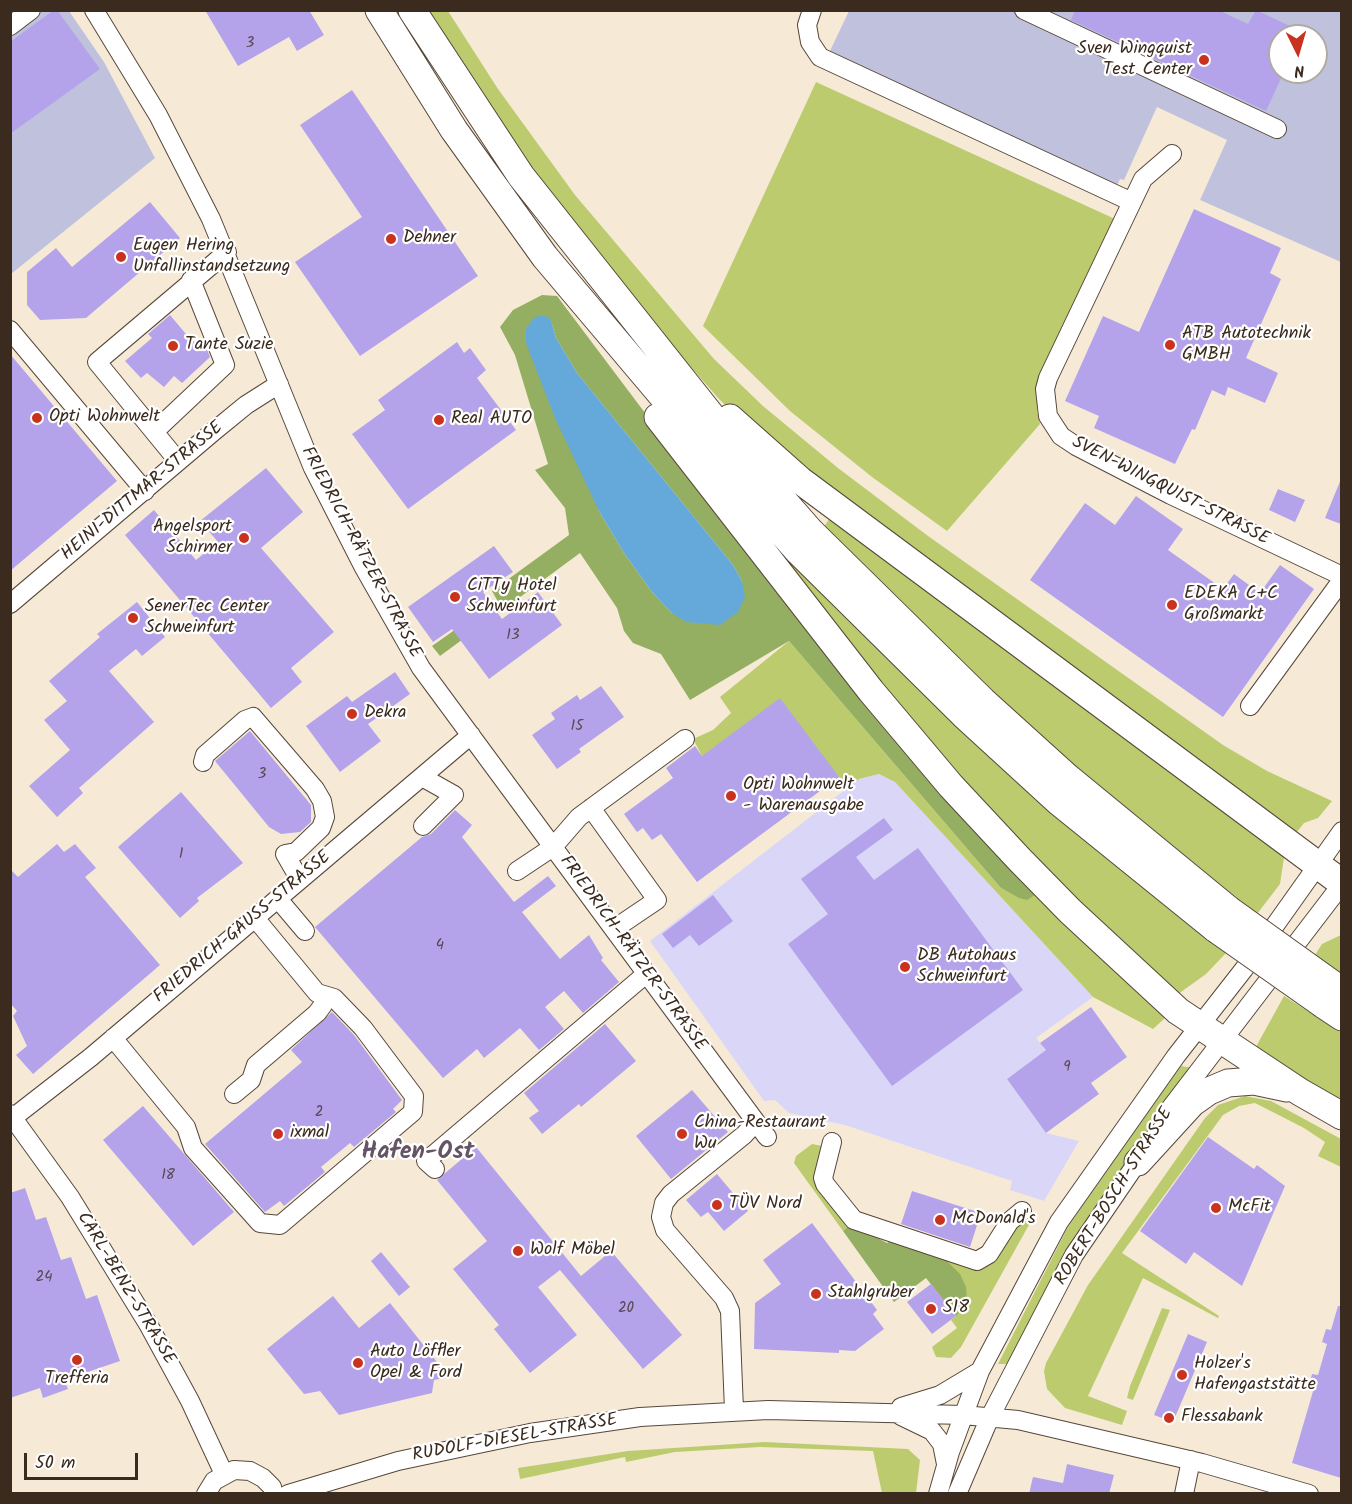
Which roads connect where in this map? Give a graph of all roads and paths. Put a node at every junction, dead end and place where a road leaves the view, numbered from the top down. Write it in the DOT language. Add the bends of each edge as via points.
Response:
graph roads {
  1 [pos="31,10"];
  2 [pos="94,10"];
  3 [pos="379,10"];
  4 [pos="412,10"];
  5 [pos="812,10"];
  6 [pos="1024,10"];
  7 [pos="10,26"];
  8 [pos="1277,129"];
  9 [pos="1172,154"];
  10 [pos="1132,202"];
  11 [pos="227,252"];
  12 [pos="191,280"];
  13 [pos="583,304"];
  14 [pos="10,330"];
  15 [pos="684,382"];
  16 [pos="279,384"];
  17 [pos="155,431"];
  18 [pos="178,461"];
  19 [pos="145,491"];
  20 [pos="1341,578"];
  21 [pos="10,604"];
  22 [pos="1251,706"];
  23 [pos="471,735"];
  24 [pos="685,739"];
  25 [pos="203,762"];
  26 [pos="422,777"];
  27 [pos="591,808"];
  28 [pos="423,826"];
  29 [pos="1341,831"];
  30 [pos="553,847"];
  31 [pos="1317,865"];
  32 [pos="517,871"];
  33 [pos="300,880"];
  34 [pos="1341,883"];
  35 [pos="278,899"];
  36 [pos="255,918"];
  37 [pos="1223,919"];
  38 [pos="614,929"];
  39 [pos="305,931"];
  40 [pos="646,974"];
  41 [pos="323,997"];
  42 [pos="1336,1004"];
  43 [pos="1199,1026"];
  44 [pos="113,1038"];
  45 [pos="1223,1041"];
  46 [pos="1300,1092"];
  47 [pos="234,1094"];
  48 [pos="1341,1116"];
  49 [pos="11,1117"];
  50 [pos="756,1122"];
  51 [pos="767,1137"];
  52 [pos="832,1142"];
  53 [pos="1138,1162"];
  54 [pos="435,1169"];
  55 [pos="1022,1211"];
  56 [pos="980,1371"];
  57 [pos="735,1410"];
  58 [pos="884,1412"];
  59 [pos="963,1415"];
  60 [pos="990,1417"];
  61 [pos="1191,1460"];
  62 [pos="946,1464"];
  63 [pos="224,1474"];
  64 [pos="1272,1488"];
  65 [pos="206,1494"];
  66 [pos="274,1494"];
  67 [pos="288,1494"];
  68 [pos="938,1494"];
  69 [pos="957,1494"];
  70 [pos="1184,1494"];
  71 [pos="1309,1494"];
  1 -- 7 [label="street"];
  2 -- 11 [label="street, FRIEDRICH-RÄTZER-STRASSE" via="158,115"];
  3 -- 13 [label="highway" via="454,130"];
  4 -- 15 [label="highway" via="521,176"];
  5 -- 10 [label="street" via="807,25 810,42 820,57"];
  6 -- 8 [label="street"];
  9 -- 10 [label="street, SVEN-WINGQUIST-STRASSE" via="1143,179"];
  10 -- 20 [label="street, SVEN-WINGQUIST-STRASSE" via="1048,378 1046,403 1053,426 1060,436 1108,462"];
  11 -- 12 [label="street"];
  11 -- 16 [label="street, FRIEDRICH-RÄTZER-STRASSE"];
  12 -- 17 [label="street" via="225,365"];
  12 -- 17 [label="street" via="97,362"];
  13 -- 37 [label="highway" via="800,552 964,716 1059,802"];
  13 -- 43 [label="highway" via="620,369 864,682 951,786 1070,911"];
  14 -- 19 [label="street"];
  15 -- 31 [label="highway" via="801,481"];
  15 -- 37 [label="highway" via="810,531 911,632"];
  16 -- 18 [label="street, HEINI-DITTMAR-STRASSE" via="246,405"];
  16 -- 23 [label="street, FRIEDRICH-RÄTZER-STRASSE" via="313,468 360,560 421,668"];
  17 -- 18 [label="street"];
  18 -- 19 [label="street, HEINI-DITTMAR-STRASSE"];
  19 -- 21 [label="street, HEINI-DITTMAR-STRASSE"];
  20 -- 22 [label="street"];
  23 -- 26 [label="street, FRIEDRICH-GAUSS-STRASSE"];
  23 -- 30 [label="street, FRIEDRICH-RÄTZER-STRASSE"];
  24 -- 27 [label="street"];
  25 -- 33 [label="street" via="205,755 244,720 253,717 315,789 325,817 321,828 296,852 285,854"];
  26 -- 28 [label="street" via="460,799"];
  26 -- 33 [label="street, FRIEDRICH-GAUSS-STRASSE"];
  27 -- 30 [label="street"];
  27 -- 38 [label="street" via="657,900"];
  29 -- 31 [label="street, ROBERT-BOSCH-STRASSE"];
  30 -- 32 [label="street"];
  30 -- 38 [label="street, FRIEDRICH-RÄTZER-STRASSE"];
  31 -- 34 [label="highway"];
  31 -- 43 [label="street, ROBERT-BOSCH-STRASSE"];
  33 -- 35 [label="street, FRIEDRICH-GAUSS-STRASSE"];
  34 -- 45 [label="street, ROBERT-BOSCH-STRASSE"];
  35 -- 36 [label="street, FRIEDRICH-GAUSS-STRASSE"];
  35 -- 39 [label="street"];
  36 -- 41 [label="street"];
  36 -- 44 [label="street, FRIEDRICH-GAUSS-STRASSE"];
  37 -- 42 [label="highway, bridge"];
  38 -- 40 [label="street, FRIEDRICH-RÄTZER-STRASSE"];
  40 -- 50 [label="street, FRIEDRICH-RÄTZER-STRASSE"];
  40 -- 54 [label="street" via="426,1161"];
  41 -- 44 [label="street" via="334,998 342,1006 398,1073 414,1096 413,1112 280,1225 260,1223 193,1148 192,1126"];
  41 -- 47 [label="street" via="317,1013 256,1065 250,1080"];
  43 -- 45 [label="highway"];
  43 -- 56 [label="street, ROBERT-BOSCH-STRASSE" via="1059,1222"];
  44 -- 49 [label="street, FRIEDRICH-GAUSS-STRASSE"];
  45 -- 46 [label="highway"];
  45 -- 53 [label="street, ROBERT-BOSCH-STRASSE" via="1165,1115"];
  46 -- 48 [label="highway"];
  46 -- 53 [label="highway" via="1254,1081 1228,1083 1192,1103"];
  49 -- 63 [label="street, CARL-BENZ-STRASSE" via="82,1216 148,1324"];
  50 -- 51 [label="street, FRIEDRICH-RÄTZER-STRASSE"];
  50 -- 57 [label="street" via="671,1194 661,1217 665,1230 724,1298 730,1311"];
  52 -- 55 [label="street" via="823,1178 854,1220 977,1261 989,1254 1010,1221"];
  53 -- 60 [label="street, ROBERT-BOSCH-STRASSE" via="1074,1255"];
  56 -- 58 [label="street" via="940,1395"];
  56 -- 59 [label="street, ROBERT-BOSCH-STRASSE"];
  57 -- 58 [label="street, RUDOLF-DIESEL-STRASSE"];
  57 -- 67 [label="street, RUDOLF-DIESEL-STRASSE" via="640,1417 522,1434 398,1461"];
  58 -- 59 [label="street, RUDOLF-DIESEL-STRASSE"];
  58 -- 62 [label="street, RUDOLF-DIESEL-STRASSE" via="932,1431 942,1444"];
  59 -- 60 [label="street, RUDOLF-DIESEL-STRASSE"];
  59 -- 62 [label="street, ROBERT-BOSCH-STRASSE"];
  60 -- 61 [label="street, RUDOLF-DIESEL-STRASSE"];
  60 -- 69 [label="street, ROBERT-BOSCH-STRASSE"];
  61 -- 64 [label="street, RUDOLF-DIESEL-STRASSE"];
  61 -- 70 [label="street"];
  62 -- 68 [label="street, ROBERT-BOSCH-STRASSE"];
  63 -- 65 [label="street"];
  63 -- 66 [label="street" via="250,1471 272,1487"];
  64 -- 71 [label="street, RUDOLF-DIESEL-STRASSE"];
}
